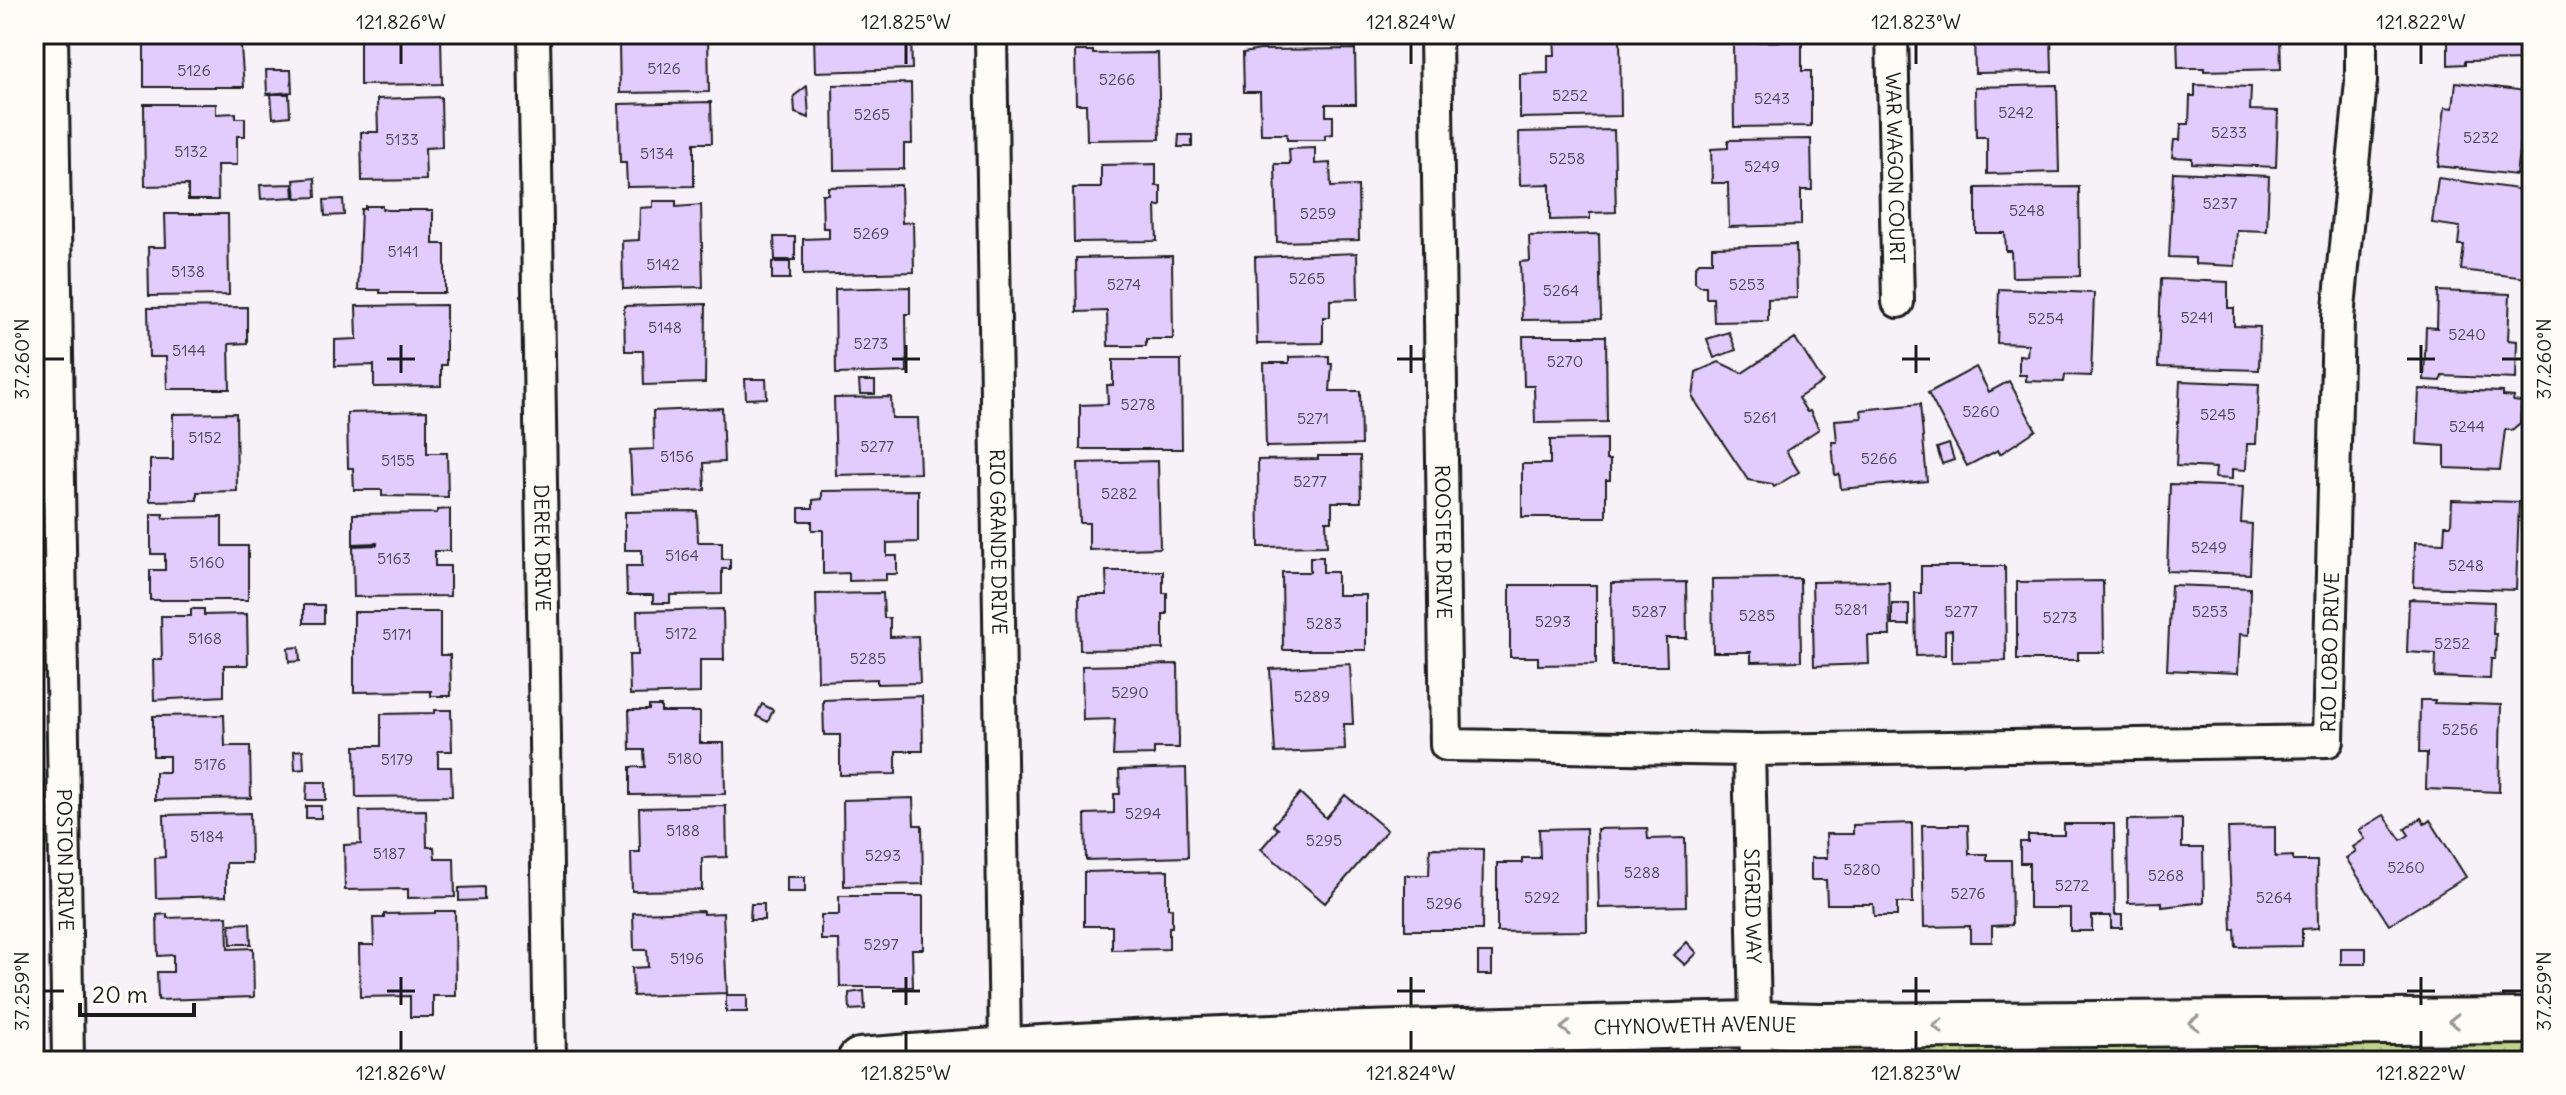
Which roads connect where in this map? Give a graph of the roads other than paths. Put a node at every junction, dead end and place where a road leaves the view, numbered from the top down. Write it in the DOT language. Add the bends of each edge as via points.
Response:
graph roads {
  1 [pos="52,34"];
  2 [pos="534,34"];
  3 [pos="991,34"];
  4 [pos="1436,34"];
  5 [pos="1892,34"];
  6 [pos="2361,34"];
  7 [pos="1898,302"];
  8 [pos="47,579"];
  9 [pos="1749,750"];
  10 [pos="2532,1021"];
  11 [pos="1756,1042"];
  12 [pos="1005,1049"];
  13 [pos="68,1061"];
  14 [pos="550,1061"];
  15 [pos="860,1061"];
  1 -- 8 [label="street, POSTON DRIVE"];
  2 -- 14 [label="street, DEREK DRIVE"];
  3 -- 12 [label="street, RIO GRANDE DRIVE"];
  4 -- 9 [label="street, ROOSTER DRIVE" via="1446,745"];
  5 -- 7 [label="street, WAR WAGON COURT"];
  6 -- 9 [label="street, RIO LOBO DRIVE" via="2338,318 2328,741"];
  8 -- 13 [label="street, POSTON DRIVE"];
  9 -- 11 [label="street, SIGRID WAY"];
  10 -- 11 [label="street, CHYNOWETH AVENUE, one-way" via="1819,1026"];
  11 -- 12 [label="street, CHYNOWETH AVENUE, one-way" via="1284,1035"];
  12 -- 15 [label="street, CHYNOWETH AVENUE"];
}
